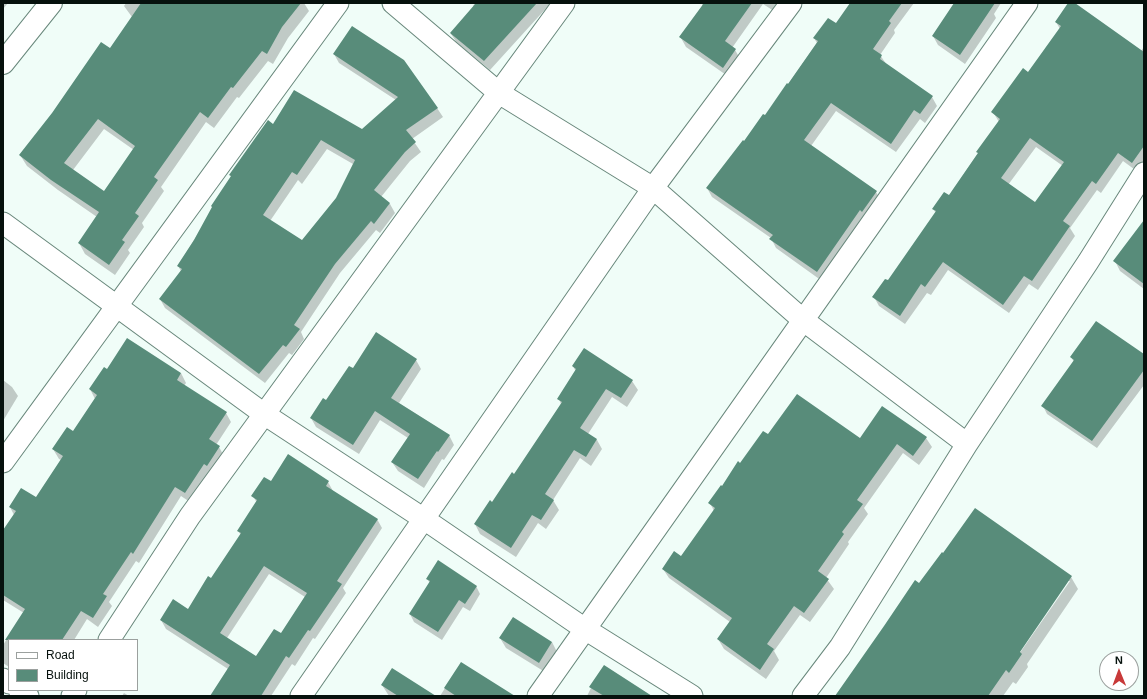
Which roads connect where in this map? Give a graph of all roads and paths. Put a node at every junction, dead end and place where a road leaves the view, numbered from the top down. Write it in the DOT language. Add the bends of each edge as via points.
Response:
graph roads {
  1 [pos="50,3"];
  2 [pos="338,3"];
  3 [pos="394,3"];
  4 [pos="564,3"];
  5 [pos="791,3"];
  6 [pos="1027,3"];
  7 [pos="3,63"];
  8 [pos="499,93"];
  9 [pos="1144,173"];
  10 [pos="653,188"];
  11 [pos="3,223"];
  12 [pos="117,306"];
  13 [pos="803,320"];
  14 [pos="264,414"];
  15 [pos="967,444"];
  16 [pos="3,462"];
  17 [pos="424,519"];
  18 [pos="585,629"];
  19 [pos="110,639"];
  20 [pos="301,696"];
  21 [pos="538,696"];
  22 [pos="692,696"];
  23 [pos="803,696"];
  1 -- 7 [label="street"];
  2 -- 12 [label="street"];
  3 -- 8 [label="street"];
  4 -- 8 [label="street"];
  5 -- 10 [label="street"];
  6 -- 13 [label="street"];
  8 -- 10 [label="street"];
  8 -- 14 [label="street"];
  9 -- 15 [label="street"];
  10 -- 13 [label="street"];
  10 -- 17 [label="street"];
  11 -- 12 [label="street"];
  12 -- 14 [label="street"];
  12 -- 16 [label="street"];
  13 -- 15 [label="street"];
  13 -- 18 [label="street"];
  14 -- 17 [label="street"];
  14 -- 19 [label="street" via="190,516"];
  15 -- 23 [label="street" via="840,647"];
  17 -- 18 [label="street"];
  17 -- 20 [label="street"];
  18 -- 21 [label="street"];
  18 -- 22 [label="street"];
}
